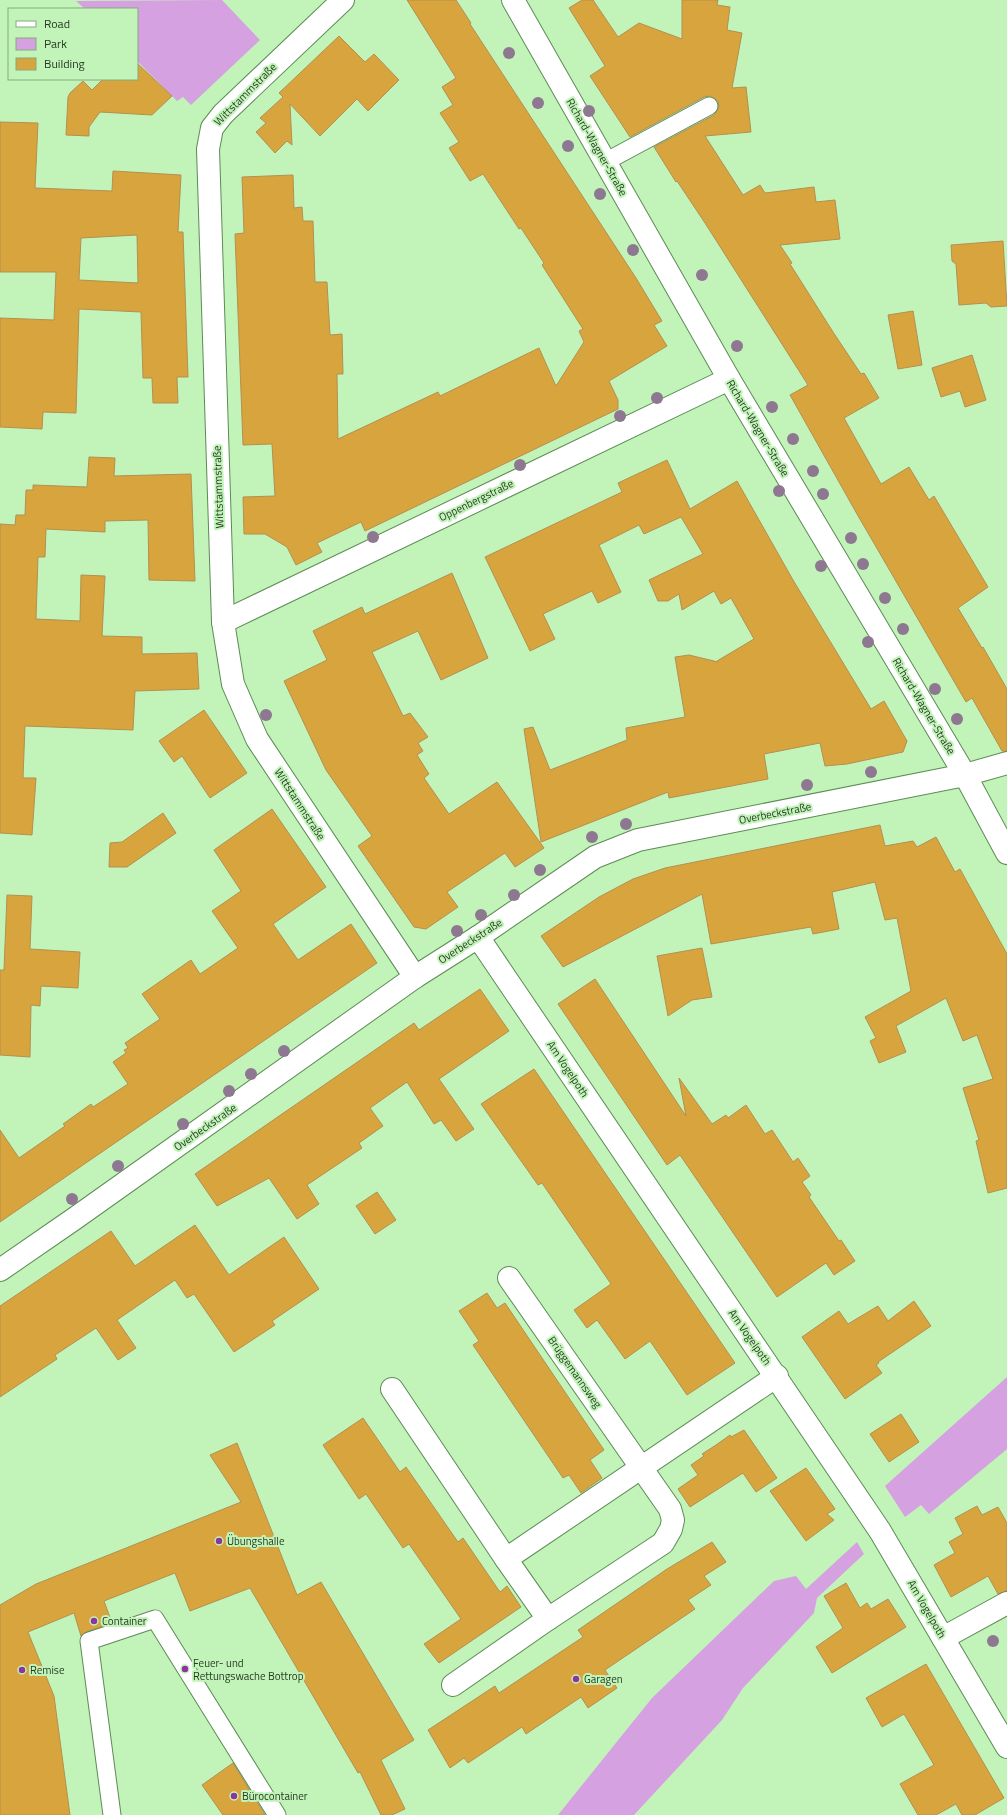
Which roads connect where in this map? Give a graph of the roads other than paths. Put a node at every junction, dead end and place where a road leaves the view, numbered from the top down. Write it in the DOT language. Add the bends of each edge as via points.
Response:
graph roads {
  1 [pos="343,0"];
  2 [pos="513,0"];
  3 [pos="709,106"];
  4 [pos="605,162"];
  5 [pos="729,379"];
  6 [pos="222,622"];
  7 [pos="1007,763"];
  8 [pos="965,775"];
  9 [pos="1007,853"];
  10 [pos="478,937"];
  11 [pos="415,977"];
  12 [pos="0,1270"];
  13 [pos="509,1278"];
  14 [pos="777,1376"];
  15 [pos="392,1389"];
  16 [pos="642,1466"];
  17 [pos="506,1558"];
  18 [pos="1007,1603"];
  19 [pos="548,1619"];
  20 [pos="944,1638"];
  21 [pos="453,1685"];
  22 [pos="1007,1747"];
  23 [pos="112,1815"];
  24 [pos="277,1815"];
  1 -- 6 [label="street, Wittstammstraße" via="223,114 212,128 208,149"];
  2 -- 4 [label="street, Richard-Wagner-Straße"];
  3 -- 4 [label="lane"];
  4 -- 5 [label="street, Richard-Wagner-Straße"];
  5 -- 6 [label="street, Oppenbergstraße"];
  5 -- 8 [label="street, Richard-Wagner-Straße"];
  6 -- 11 [label="street, Wittstammstraße" via="233,684 257,738"];
  7 -- 8 [label="street, Overbeckstraße"];
  8 -- 9 [label="street, Richard-Wagner-Straße"];
  8 -- 10 [label="street, Overbeckstraße" via="638,840 595,857"];
  10 -- 11 [label="street, Overbeckstraße"];
  10 -- 14 [label="street, Am Vogelpoth"];
  11 -- 12 [label="street, Overbeckstraße"];
  13 -- 16 [label="street, Brüggemannsweg"];
  14 -- 16 [label="street"];
  14 -- 20 [label="street, Am Vogelpoth" via="880,1531"];
  15 -- 17 [label="street"];
  16 -- 17 [label="street"];
  16 -- 19 [label="street, Brüggemannsweg" via="670,1510 673,1520 668,1537 663,1543"];
  17 -- 19 [label="street"];
  18 -- 20 [label="street"];
  19 -- 21 [label="street, Brüggemannsweg"];
  20 -- 22 [label="street, Am Vogelpoth"];
  23 -- 24 [label="lane" via="89,1641 155,1619"];
}
